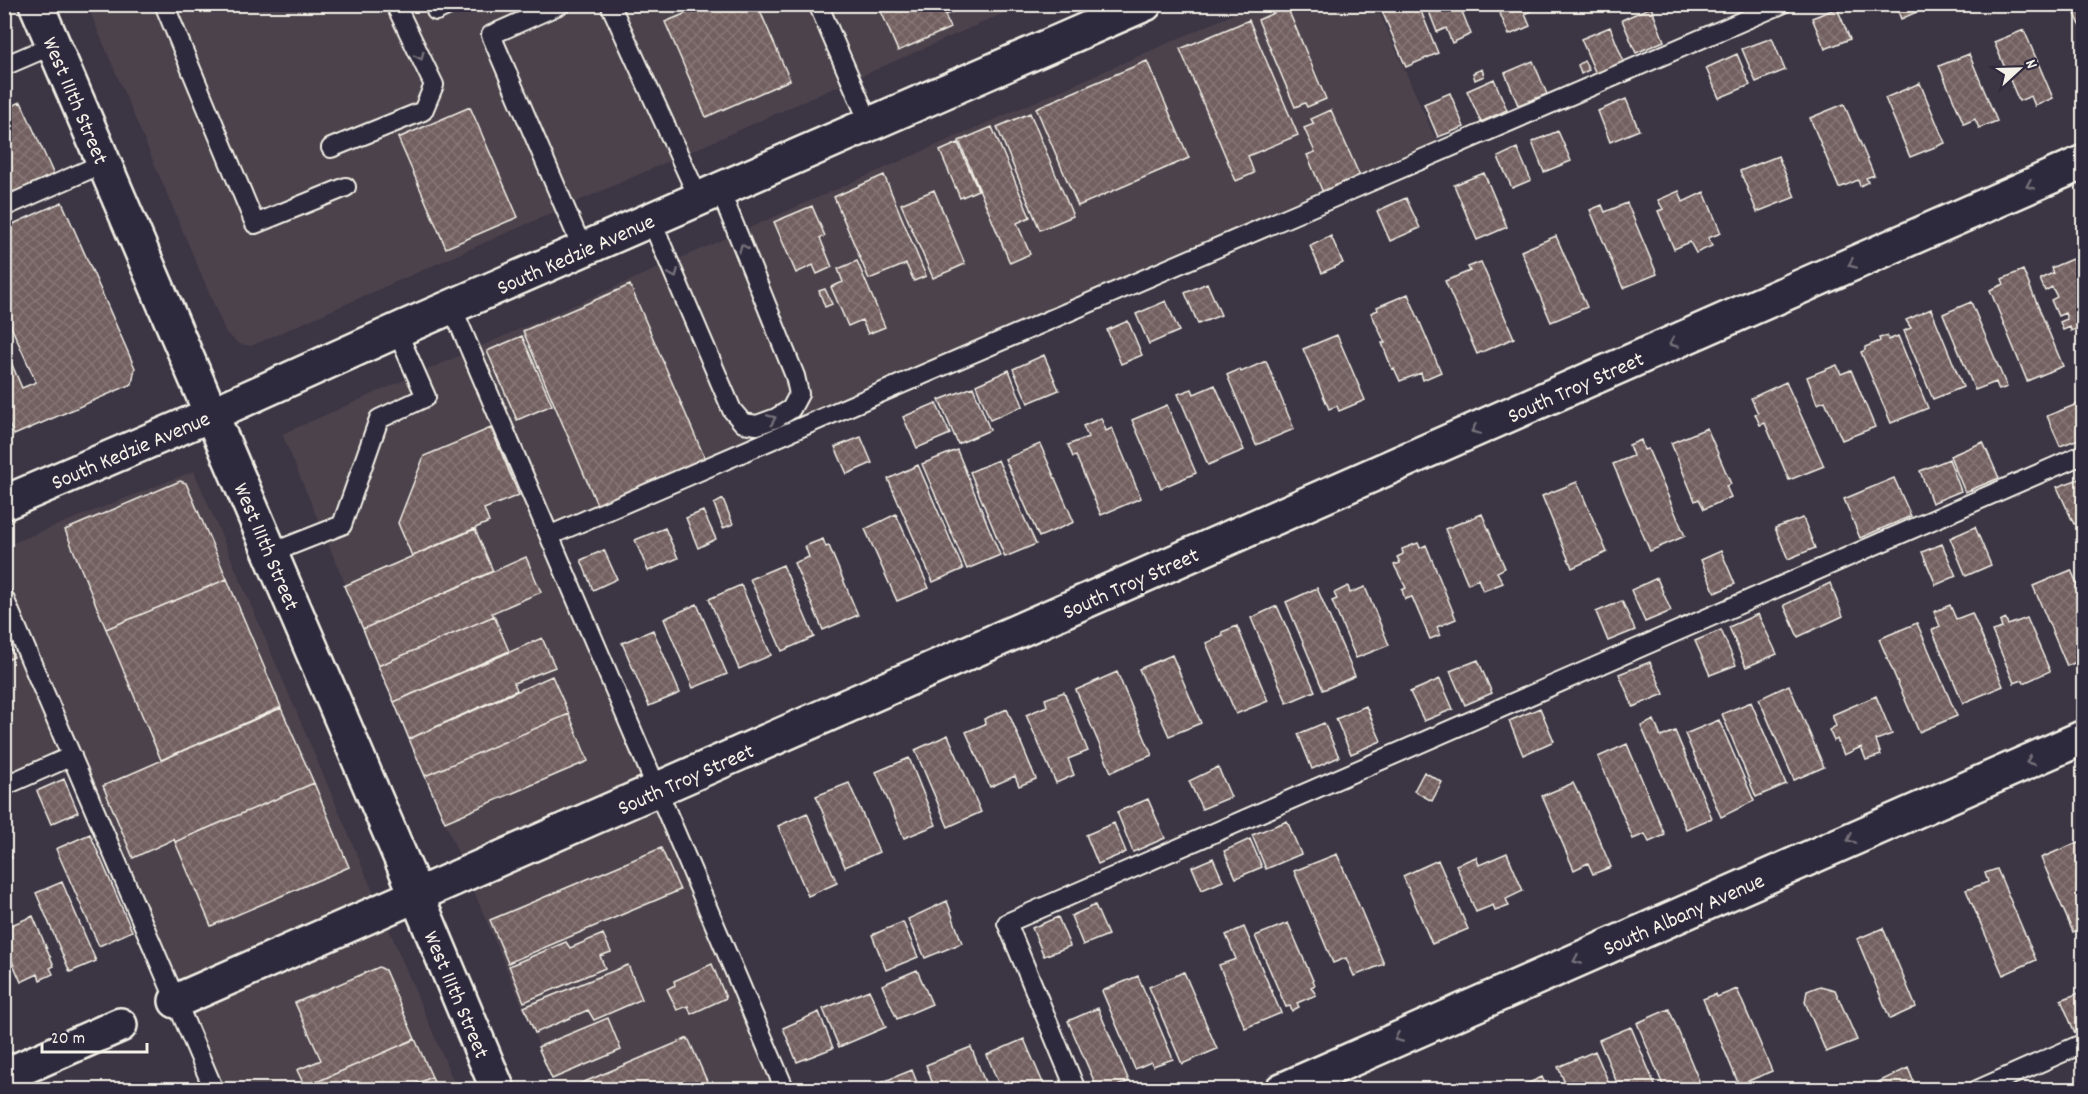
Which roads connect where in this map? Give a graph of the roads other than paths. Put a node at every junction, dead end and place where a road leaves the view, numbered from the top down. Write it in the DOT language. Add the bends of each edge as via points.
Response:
graph roads {
  1 [pos="36,4"];
  2 [pos="164,4"];
  3 [pos="394,4"];
  4 [pos="434,4"];
  5 [pos="451,4"];
  6 [pos="561,4"];
  7 [pos="610,4"];
  8 [pos="818,4"];
  9 [pos="1145,4"];
  10 [pos="1782,4"];
  11 [pos="53,45"];
  12 [pos="4,66"];
  13 [pos="870,125"];
  14 [pos="331,148"];
  15 [pos="2084,162"];
  16 [pos="104,163"];
  17 [pos="346,187"];
  18 [pos="709,194"];
  19 [pos="4,207"];
  20 [pos="651,220"];
  21 [pos="584,250"];
  22 [pos="452,307"];
  23 [pos="397,331"];
  24 [pos="212,414"];
  25 [pos="2084,454"];
  26 [pos="4,503"];
  27 [pos="551,535"];
  28 [pos="271,553"];
  29 [pos="4,598"];
  30 [pos="2084,737"];
  31 [pos="72,756"];
  32 [pos="4,786"];
  33 [pos="658,790"];
  34 [pos="417,896"];
  35 [pos="176,1001"];
  36 [pos="120,1025"];
  37 [pos="2084,1043"];
  38 [pos="4,1076"];
  39 [pos="214,1089"];
  40 [pos="498,1089"];
  41 [pos="785,1089"];
  42 [pos="1076,1089"];
  43 [pos="1282,1089"];
  44 [pos="1977,1089"];
  1 -- 11 [label="street, West 111th Street"];
  2 -- 17 [label="lane" via="255,224"];
  3 -- 14 [label="lane, one-way" via="434,85 427,102 423,111"];
  4 -- 5 [label="lane" via="436,11"];
  6 -- 21 [label="lane" via="491,35"];
  7 -- 18 [label="lane"];
  8 -- 13 [label="lane"];
  9 -- 13 [label="street, South Kedzie Avenue"];
  10 -- 27 [label="lane"];
  11 -- 12 [label="lane"];
  11 -- 16 [label="street, West 111th Street"];
  13 -- 18 [label="street, South Kedzie Avenue"];
  15 -- 33 [label="street, South Troy Street, one-way"];
  16 -- 19 [label="lane"];
  16 -- 24 [label="street, West 111th Street"];
  18 -- 20 [label="street, South Kedzie Avenue"];
  20 -- 18 [label="lane, one-way" via="732,410 743,423 757,425 776,418 791,409 799,394 795,376"];
  20 -- 21 [label="street, South Kedzie Avenue"];
  21 -- 22 [label="street, South Kedzie Avenue"];
  22 -- 23 [label="street, South Kedzie Avenue"];
  22 -- 27 [label="lane"];
  23 -- 24 [label="street, South Kedzie Avenue"];
  23 -- 28 [label="lane" via="426,397 378,419 342,525"];
  24 -- 26 [label="street, South Kedzie Avenue"];
  24 -- 28 [label="street, West 111th Street"];
  25 -- 42 [label="lane" via="1007,923"];
  27 -- 33 [label="lane"];
  28 -- 34 [label="street, West 111th Street"];
  29 -- 31 [label="lane"];
  30 -- 43 [label="street, South Albany Avenue, one-way"];
  31 -- 32 [label="lane"];
  31 -- 35 [label="lane"];
  33 -- 34 [label="street, South Troy Street"];
  33 -- 41 [label="lane"];
  34 -- 35 [label="street, South Troy Street"];
  34 -- 40 [label="street, West 111th Street"];
  35 -- 39 [label="lane"];
  36 -- 38 [label="street"];
  37 -- 44 [label="lane"];
}
